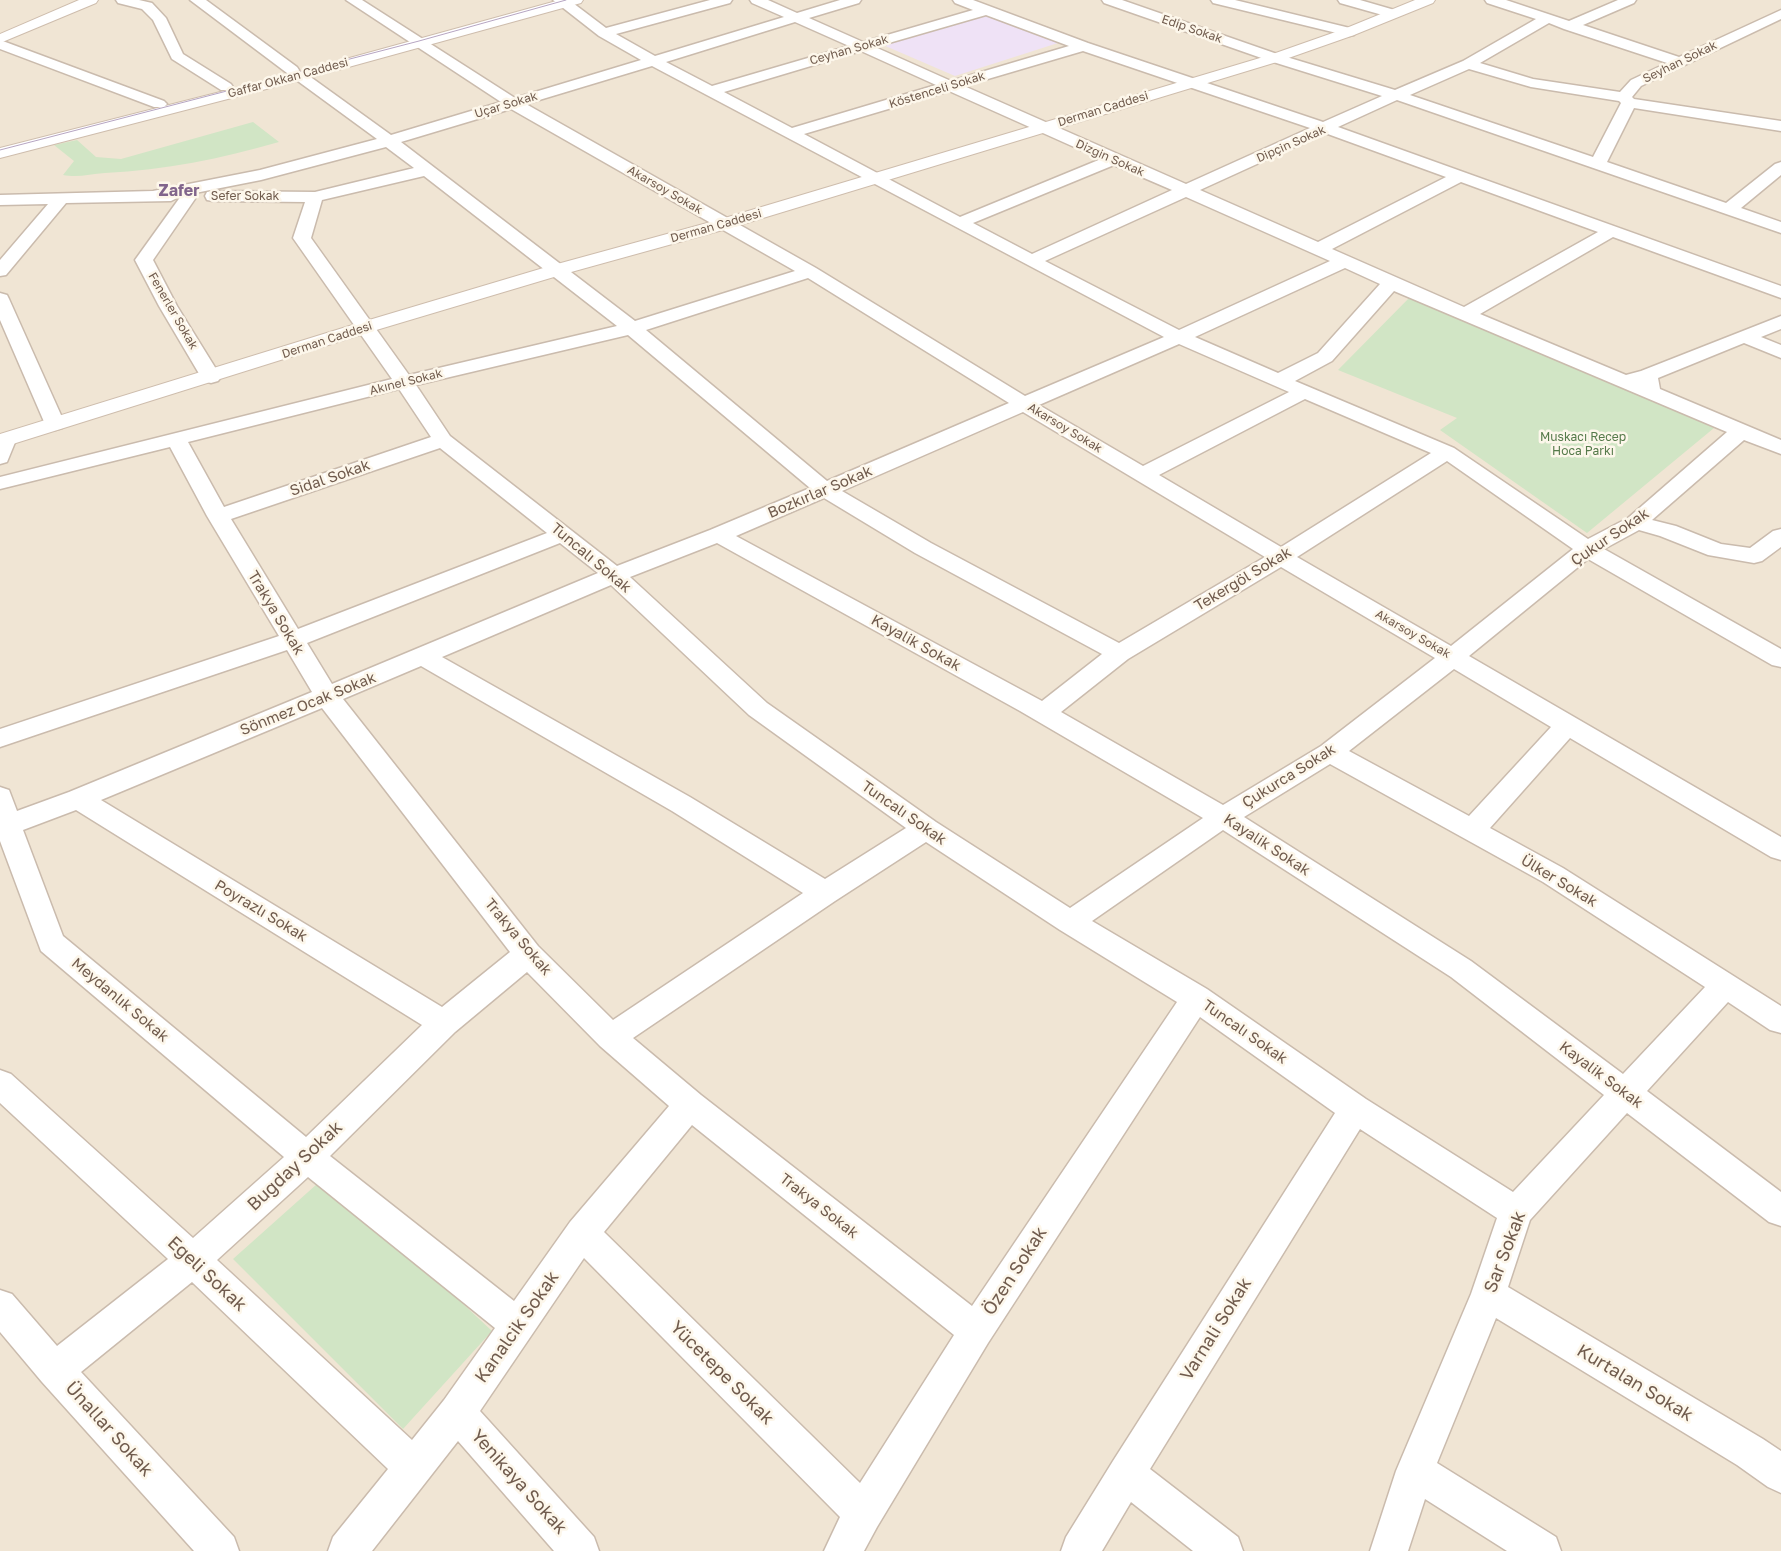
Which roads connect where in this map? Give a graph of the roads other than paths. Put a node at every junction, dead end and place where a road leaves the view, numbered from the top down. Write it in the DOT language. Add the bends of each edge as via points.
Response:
graph roads {
  1 [pos="91,0"];
  2 [pos="123,0"];
  3 [pos="197,0"];
  4 [pos="352,0"];
  5 [pos="725,0"];
  6 [pos="757,0"];
  7 [pos="854,0"];
  8 [pos="960,0"];
  9 [pos="1109,0"];
  10 [pos="1218,0"];
  11 [pos="1346,0"];
  12 [pos="1428,0"];
  13 [pos="1492,0"];
  14 [pos="1629,0"];
  15 [pos="563,1"];
  16 [pos="988,10"];
  17 [pos="1393,14"];
  18 [pos="1781,14"];
  19 [pos="793,17"];
  20 [pos="1546,19"];
  21 [pos="1569,26"];
  22 [pos="1349,32"];
  23 [pos="604,33"];
  24 [pos="0,39"];
  25 [pos="418,40"];
  26 [pos="0,44"];
  27 [pos="862,46"];
  28 [pos="1083,46"];
  29 [pos="1275,58"];
  30 [pos="654,61"];
  31 [pos="1680,62"];
  32 [pos="1468,64"];
  33 [pos="296,73"];
  34 [pos="1192,82"];
  35 [pos="950,86"];
  36 [pos="226,87"];
  37 [pos="711,91"];
  38 [pos="1396,95"];
  39 [pos="1627,100"];
  40 [pos="512,103"];
  41 [pos="159,104"];
  42 [pos="1781,126"];
  43 [pos="1041,128"];
  44 [pos="1325,128"];
  45 [pos="791,133"];
  46 [pos="389,141"];
  47 [pos="0,144"];
  48 [pos="0,153"];
  49 [pos="1114,159"];
  50 [pos="1598,164"];
  51 [pos="1781,167"];
  52 [pos="426,170"];
  53 [pos="1459,177"];
  54 [pos="875,178"];
  55 [pos="1186,191"];
  56 [pos="155,196"];
  57 [pos="189,196"];
  58 [pos="315,197"];
  59 [pos="62,198"];
  60 [pos="0,200"];
  61 [pos="1729,209"];
  62 [pos="959,223"];
  63 [pos="724,224"];
  64 [pos="1781,228"];
  65 [pos="1610,232"];
  66 [pos="1318,249"];
  67 [pos="1032,260"];
  68 [pos="1345,261"];
  69 [pos="557,270"];
  70 [pos="0,271"];
  71 [pos="810,272"];
  72 [pos="1391,283"];
  73 [pos="1781,292"];
  74 [pos="0,300"];
  75 [pos="1464,315"];
  76 [pos="1781,322"];
  77 [pos="366,327"];
  78 [pos="632,328"];
  79 [pos="1180,337"];
  80 [pos="1745,337"];
  81 [pos="20,345"];
  82 [pos="0,352"];
  83 [pos="1781,352"];
  84 [pos="211,377"];
  85 [pos="1279,381"];
  86 [pos="404,382"];
  87 [pos="1649,383"];
  88 [pos="1304,392"];
  89 [pos="1024,404"];
  90 [pos="55,424"];
  91 [pos="1740,432"];
  92 [pos="176,439"];
  93 [pos="442,440"];
  94 [pos="2,446"];
  95 [pos="1781,448"];
  96 [pos="1447,452"];
  97 [pos="1142,475"];
  98 [pos="0,483"];
  99 [pos="825,490"];
  100 [pos="218,516"];
  101 [pos="1636,523"];
  102 [pos="564,534"];
  103 [pos="718,535"];
  104 [pos="1781,536"];
  105 [pos="1587,549"];
  106 [pos="1281,557"];
  107 [pos="614,575"];
  108 [pos="293,640"];
  109 [pos="1119,653"];
  110 [pos="424,657"];
  111 [pos="1454,657"];
  112 [pos="1781,659"];
  113 [pos="328,696"];
  114 [pos="1044,713"];
  115 [pos="1567,725"];
  116 [pos="0,738"];
  117 [pos="1330,752"];
  118 [pos="0,797"];
  119 [pos="78,799"];
  120 [pos="1223,817"];
  121 [pos="4,827"];
  122 [pos="926,829"];
  123 [pos="1472,831"];
  124 [pos="1781,850"];
  125 [pos="825,893"];
  126 [pos="1070,922"];
  127 [pos="528,954"];
  128 [pos="1726,984"];
  129 [pos="1196,998"];
  130 [pos="1781,1021"];
  131 [pos="444,1023"];
  132 [pos="611,1036"];
  133 [pos="0,1083"];
  134 [pos="1626,1094"];
  135 [pos="690,1105"];
  136 [pos="1355,1109"];
  137 [pos="307,1157"];
  138 [pos="1781,1211"];
  139 [pos="1516,1212"];
  140 [pos="582,1234"];
  141 [pos="193,1260"];
  142 [pos="1488,1294"];
  143 [pos="0,1306"];
  144 [pos="518,1325"];
  145 [pos="976,1331"];
  146 [pos="55,1370"];
  147 [pos="457,1413"];
  148 [pos="413,1466"];
  149 [pos="1415,1471"];
  150 [pos="1126,1474"];
  151 [pos="1781,1474"];
  152 [pos="863,1513"];
  153 [pos="220,1551"];
  154 [pos="347,1551"];
  155 [pos="580,1551"];
  156 [pos="843,1551"];
  157 [pos="1080,1551"];
  158 [pos="1224,1551"];
  159 [pos="1389,1551"];
  160 [pos="1542,1551"];
  1 -- 24 [label="main road"];
  2 -- 36 [label="street" via="147,6 158,18 178,56"];
  3 -- 33 [label="street"];
  4 -- 25 [label="street, Akarsoy Sokak"];
  5 -- 23 [label="street"];
  6 -- 19 [label="street, Dizgin Sokak"];
  7 -- 19 [label="street, Uçar Sokak"];
  8 -- 16 [label="street"];
  9 -- 29 [label="street, Edip Sokak"];
  10 -- 22 [label="street"];
  11 -- 17 [label="street"];
  12 -- 17 [label="main road, Derman Caddesi"];
  13 -- 20 [label="street"];
  14 -- 21 [label="street"];
  15 -- 23 [label="street"];
  15 -- 25 [label="main road, Gaffar Okkan Caddesi"];
  16 -- 27 [label="street, Ceyhan Sokak"];
  16 -- 28 [label="street"];
  17 -- 22 [label="main road, Derman Caddesi"];
  18 -- 31 [label="street, Seyhan Sokak"];
  19 -- 27 [label="street, Dizgin Sokak"];
  19 -- 30 [label="street, Uçar Sokak"];
  20 -- 21 [label="street"];
  20 -- 32 [label="street, Dipçin Sokak"];
  21 -- 31 [label="street"];
  22 -- 29 [label="main road, Derman Caddesi"];
  23 -- 30 [label="street"];
  25 -- 33 [label="main road, Gaffar Okkan Caddesi"];
  25 -- 40 [label="street, Akarsoy Sokak"];
  26 -- 41 [label="street"];
  27 -- 35 [label="street, Dizgin Sokak"];
  27 -- 37 [label="street, Ceyhan Sokak"];
  28 -- 34 [label="street"];
  28 -- 35 [label="street, Köstenceli Sokak"];
  29 -- 34 [label="main road, Derman Caddesi"];
  29 -- 38 [label="street, Edip Sokak"];
  30 -- 37 [label="street"];
  30 -- 40 [label="street, Uçar Sokak"];
  31 -- 39 [label="street, Seyhan Sokak" via="1636,83"];
  32 -- 38 [label="street, Dipçin Sokak"];
  32 -- 39 [label="street" via="1531,83"];
  33 -- 36 [label="main road, Gaffar Okkan Caddesi"];
  33 -- 46 [label="street"];
  33 -- 48 [label="main road, Gaffar Okkan Caddesi"];
  34 -- 43 [label="main road, Derman Caddesi"];
  34 -- 44 [label="street"];
  35 -- 43 [label="street, Dizgin Sokak"];
  35 -- 45 [label="street, Köstenceli Sokak"];
  36 -- 41 [label="main road, Gaffar Okkan Caddesi"];
  37 -- 45 [label="street"];
  38 -- 44 [label="street, Dipçin Sokak"];
  38 -- 50 [label="street, Edip Sokak"];
  39 -- 42 [label="street"];
  39 -- 50 [label="street, Seyhan Sokak"];
  40 -- 46 [label="street, Uçar Sokak"];
  40 -- 63 [label="street, Akarsoy Sokak"];
  41 -- 47 [label="main road, Gaffar Okkan Caddesi"];
  43 -- 49 [label="street, Dizgin Sokak"];
  43 -- 54 [label="main road, Derman Caddesi"];
  44 -- 53 [label="street"];
  44 -- 55 [label="street, Dipçin Sokak"];
  45 -- 54 [label="street"];
  46 -- 52 [label="street"];
  46 -- 56 [label="street, Uçar Sokak" via="261,175"];
  49 -- 55 [label="street, Dizgin Sokak"];
  49 -- 62 [label="street"];
  50 -- 61 [label="street, Edip Sokak"];
  51 -- 61 [label="street"];
  52 -- 58 [label="street, Sefer Sokak"];
  52 -- 69 [label="street"];
  53 -- 65 [label="street"];
  53 -- 66 [label="street"];
  54 -- 62 [label="street"];
  54 -- 63 [label="main road, Derman Caddesi"];
  55 -- 66 [label="street, Dizgin Sokak"];
  55 -- 67 [label="street, Dipçin Sokak"];
  56 -- 57 [label="street, Sefer Sokak"];
  56 -- 59 [label="street, Sefer Sokak"];
  57 -- 58 [label="street, Sefer Sokak"];
  57 -- 84 [label="street, Fenerler Sokak" via="144,260"];
  58 -- 77 [label="street" via="302,238"];
  59 -- 60 [label="street, Sefer Sokak"];
  59 -- 70 [label="street"];
  61 -- 64 [label="street, Edip Sokak"];
  62 -- 67 [label="street"];
  63 -- 69 [label="main road, Derman Caddesi"];
  63 -- 71 [label="street, Akarsoy Sokak"];
  65 -- 73 [label="street"];
  65 -- 75 [label="street"];
  66 -- 68 [label="street, Dizgin Sokak"];
  67 -- 79 [label="street"];
  68 -- 72 [label="street, Dizgin Sokak"];
  68 -- 79 [label="street, Bozkırlar Sokak"];
  69 -- 77 [label="main road, Derman Caddesi"];
  69 -- 78 [label="street"];
  71 -- 78 [label="street, Akınel Sokak"];
  71 -- 89 [label="street, Akarsoy Sokak"];
  72 -- 75 [label="street, Dizgin Sokak"];
  72 -- 85 [label="street" via="1325,357"];
  74 -- 81 [label="street"];
  75 -- 87 [label="street, Dizgin Sokak" via="1624,381"];
  76 -- 80 [label="street"];
  77 -- 84 [label="main road, Derman Caddesi"];
  77 -- 86 [label="street, Tuncalı Sokak"];
  78 -- 86 [label="street, Akınel Sokak"];
  78 -- 99 [label="street"];
  79 -- 85 [label="street"];
  79 -- 89 [label="street, Bozkırlar Sokak"];
  80 -- 83 [label="street"];
  80 -- 87 [label="street"];
  81 -- 82 [label="street"];
  81 -- 90 [label="street"];
  84 -- 90 [label="main road, Derman Caddesi"];
  85 -- 88 [label="street"];
  86 -- 92 [label="street, Akınel Sokak"];
  86 -- 93 [label="street, Tuncalı Sokak"];
  87 -- 91 [label="street"];
  88 -- 96 [label="street"];
  88 -- 97 [label="street"];
  89 -- 97 [label="street, Akarsoy Sokak"];
  89 -- 99 [label="street, Bozkırlar Sokak"];
  90 -- 94 [label="main road, Derman Caddesi"];
  91 -- 95 [label="street"];
  91 -- 101 [label="street, Çukur Sokak"];
  92 -- 98 [label="street, Akınel Sokak"];
  92 -- 100 [label="street, Trakya Sokak"];
  93 -- 100 [label="street, Sidal Sokak"];
  93 -- 102 [label="street, Tuncalı Sokak"];
  96 -- 105 [label="street"];
  96 -- 106 [label="street, Tekergöl Sokak"];
  97 -- 106 [label="street, Akarsoy Sokak"];
  99 -- 103 [label="street, Bozkırlar Sokak"];
  99 -- 109 [label="street" via="923,548"];
  100 -- 108 [label="street, Trakya Sokak"];
  101 -- 104 [label="street" via="1668,531 1716,550 1754,556"];
  101 -- 105 [label="street, Çukur Sokak"];
  102 -- 107 [label="street, Tuncalı Sokak"];
  102 -- 108 [label="street"];
  103 -- 107 [label="street, Bozkırlar Sokak"];
  103 -- 114 [label="street, Kayalik Sokak"];
  105 -- 111 [label="street, Çukur Sokak"];
  105 -- 112 [label="street"];
  106 -- 109 [label="street, Tekergöl Sokak"];
  106 -- 111 [label="street, Akarsoy Sokak"];
  107 -- 110 [label="street, Sönmez Ocak Sokak"];
  107 -- 122 [label="street, Tuncalı Sokak" via="758,709"];
  108 -- 113 [label="street, Trakya Sokak"];
  108 -- 116 [label="street"];
  109 -- 114 [label="street, Tekergöl Sokak"];
  110 -- 113 [label="street, Sönmez Ocak Sokak"];
  110 -- 125 [label="street" via="681,804"];
  111 -- 115 [label="street, Akarsoy Sokak"];
  111 -- 117 [label="street, Çukurca Sokak"];
  113 -- 119 [label="street, Sönmez Ocak Sokak"];
  113 -- 127 [label="street, Trakya Sokak"];
  114 -- 120 [label="street, Kayalik Sokak"];
  115 -- 123 [label="street"];
  115 -- 124 [label="street, Akarsoy Sokak"];
  117 -- 120 [label="street, Çukurca Sokak"];
  117 -- 123 [label="street, Ülker Sokak"];
  118 -- 121 [label="street, Meydanlık Sokak"];
  119 -- 121 [label="street, Sönmez Ocak Sokak"];
  119 -- 131 [label="street, Poyrazlı Sokak"];
  120 -- 126 [label="street, Çukurca Sokak"];
  120 -- 134 [label="street, Kayalik Sokak" via="1461,969"];
  121 -- 137 [label="street, Meydanlık Sokak" via="51,943"];
  122 -- 125 [label="street"];
  122 -- 126 [label="street, Tuncalı Sokak"];
  123 -- 128 [label="street, Ülker Sokak" via="1553,876"];
  125 -- 132 [label="street"];
  126 -- 129 [label="street, Tuncalı Sokak"];
  127 -- 131 [label="street, Buğday Sokak"];
  127 -- 132 [label="street, Trakya Sokak"];
  128 -- 130 [label="street, Ülker Sokak"];
  128 -- 134 [label="street, Sar Sokak"];
  129 -- 136 [label="street, Tuncalı Sokak"];
  129 -- 145 [label="street, Özen Sokak"];
  131 -- 137 [label="street, Buğday Sokak"];
  132 -- 135 [label="street, Trakya Sokak"];
  133 -- 141 [label="street, Egeli Sokak"];
  134 -- 138 [label="street, Kayalik Sokak"];
  134 -- 139 [label="street, Sar Sokak"];
  135 -- 140 [label="street, Kanalcik Sokak"];
  135 -- 145 [label="street, Trakya Sokak"];
  136 -- 139 [label="street, Tuncalı Sokak"];
  136 -- 150 [label="street, Varnali Sokak"];
  137 -- 141 [label="street, Buğday Sokak"];
  137 -- 144 [label="street, Meydanlık Sokak"];
  139 -- 142 [label="street, Sar Sokak"];
  140 -- 144 [label="street, Kanalcik Sokak"];
  140 -- 152 [label="street, Yücetepe Sokak"];
  141 -- 146 [label="street, Buğday Sokak"];
  141 -- 148 [label="street, Egeli Sokak"];
  142 -- 149 [label="street, Sar Sokak"];
  142 -- 151 [label="street, Kurtalan Sokak" via="1750,1452"];
  143 -- 146 [label="street, Ünallar Sokak"];
  144 -- 147 [label="street, Kanalcik Sokak"];
  145 -- 152 [label="street, Özen Sokak"];
  146 -- 153 [label="street, Ünallar Sokak"];
  147 -- 148 [label="street, Kanalcik Sokak"];
  147 -- 155 [label="street, Yenikaya Sokak"];
  148 -- 154 [label="street, Kanalcik Sokak"];
  149 -- 159 [label="street, Sar Sokak"];
  149 -- 160 [label="street"];
  150 -- 157 [label="street, Varnali Sokak"];
  150 -- 158 [label="street"];
  152 -- 156 [label="street, Özen Sokak"];
}
